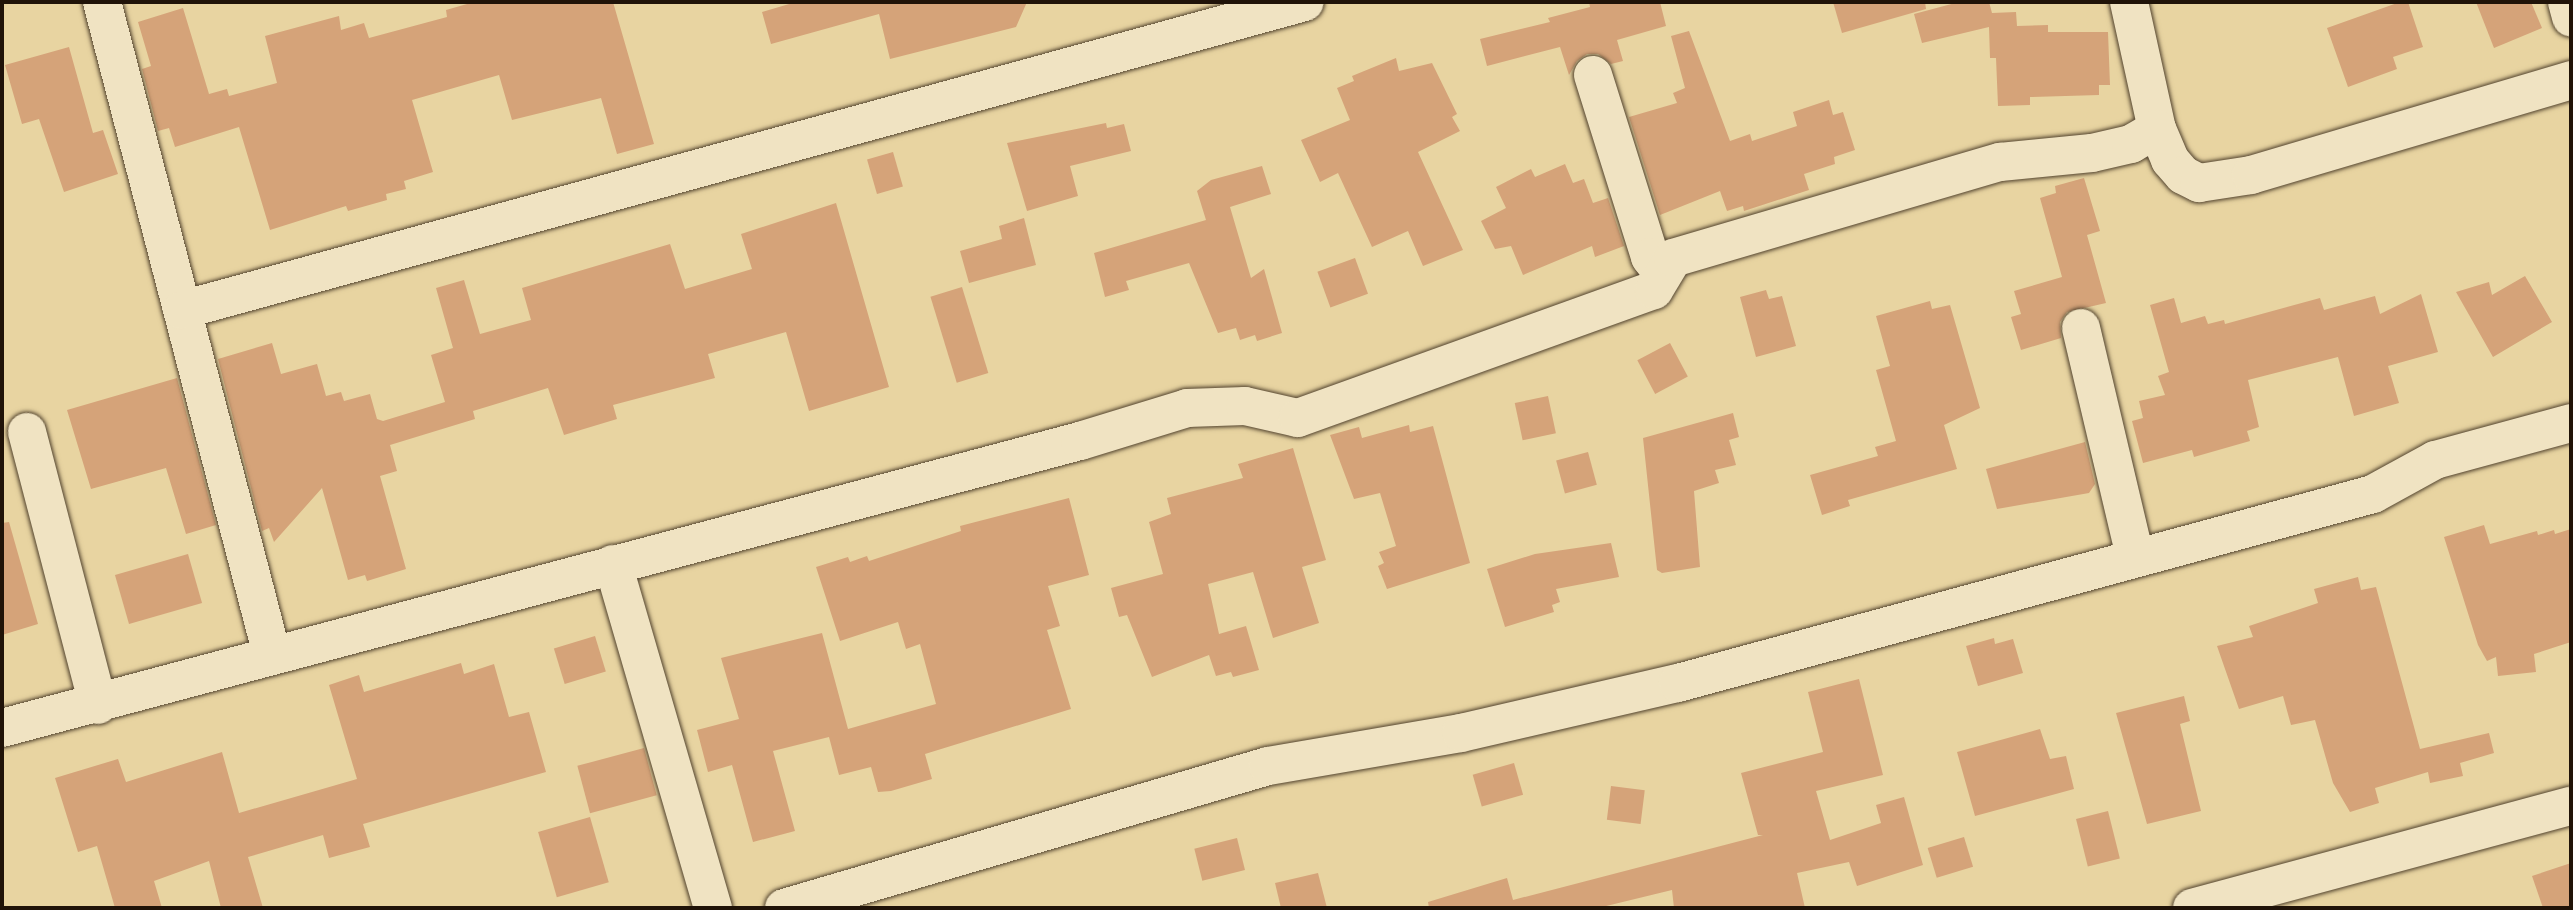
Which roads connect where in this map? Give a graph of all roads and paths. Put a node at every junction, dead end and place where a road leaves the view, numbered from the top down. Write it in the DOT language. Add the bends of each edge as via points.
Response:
graph roads {
  1 [pos="102,2"];
  2 [pos="1305,2"];
  3 [pos="2129,2"];
  4 [pos="2567,2"];
  5 [pos="2571,17"];
  6 [pos="1593,75"];
  7 [pos="2571,80"];
  8 [pos="2157,129"];
  9 [pos="1663,274"];
  10 [pos="182,310"];
  11 [pos="2081,328"];
  12 [pos="2571,423"];
  13 [pos="27,432"];
  14 [pos="2135,556"];
  15 [pos="613,564"];
  16 [pos="272,655"];
  17 [pos="98,705"];
  18 [pos="2,729"];
  19 [pos="2571,806"];
  20 [pos="713,908"];
  21 [pos="785,908"];
  22 [pos="2192,908"];
  1 -- 10 [label="street"];
  2 -- 10 [label="street"];
  3 -- 8 [label="street"];
  4 -- 5 [label="street"];
  6 -- 9 [label="street" via="1650,257"];
  7 -- 8 [label="street" via="2220,183 2199,183 2183,175 2170,160"];
  8 -- 9 [label="street" via="2131,144 2092,153 2000,162 1842,205 1673,258"];
  9 -- 15 [label="street" via="1654,290 1298,418 1245,406 1187,408 1080,441"];
  10 -- 16 [label="street"];
  11 -- 14 [label="street"];
  12 -- 14 [label="street" via="2435,460 2373,494"];
  13 -- 17 [label="street"];
  14 -- 21 [label="street" via="1678,683 1461,733 1268,766"];
  15 -- 16 [label="street"];
  15 -- 20 [label="street"];
  16 -- 17 [label="street"];
  17 -- 18 [label="street"];
  19 -- 22 [label="street"];
}
